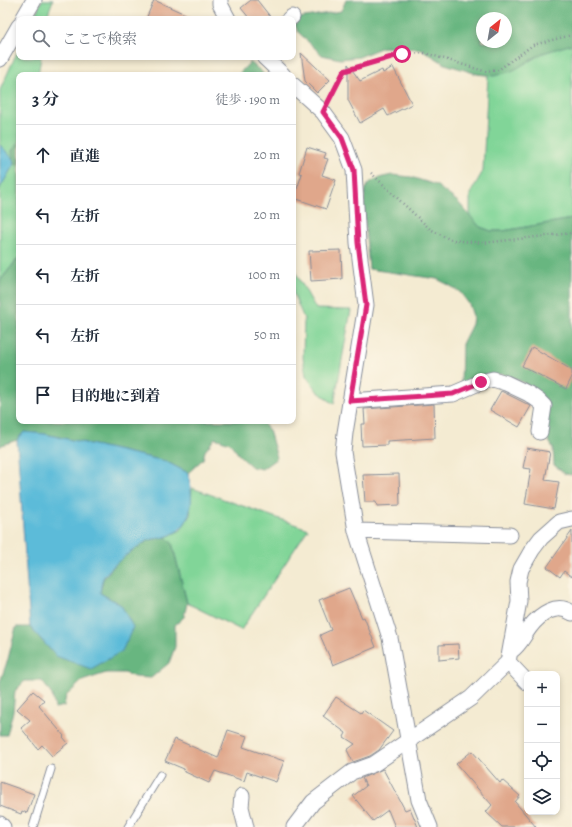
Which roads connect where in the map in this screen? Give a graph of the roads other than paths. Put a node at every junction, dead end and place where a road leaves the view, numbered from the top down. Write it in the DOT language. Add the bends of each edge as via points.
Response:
graph roads {
  1 [pos="34,0"];
  2 [pos="220,0"];
  3 [pos="25,16"];
  4 [pos="224,16"];
  5 [pos="16,31"];
  6 [pos="0,59"];
  7 [pos="267,60"];
  8 [pos="280,72"];
  9 [pos="296,88"];
  10 [pos="350,401"];
  11 [pos="540,432"];
  12 [pos="572,519"];
  13 [pos="356,531"];
  14 [pos="510,535"];
  15 [pos="572,613"];
  16 [pos="509,657"];
  17 [pos="524,678"];
  18 [pos="409,741"];
  19 [pos="51,769"];
  20 [pos="160,775"];
  21 [pos="242,796"];
  22 [pos="0,824"];
  23 [pos="3,827"];
  24 [pos="33,827"];
  25 [pos="128,827"];
  26 [pos="246,827"];
  27 [pos="294,827"];
  28 [pos="430,827"];
  1 -- 3 [label="street"];
  2 -- 4 [label="street"];
  5 -- 6 [label="street"];
  7 -- 8 [label="street"];
  9 -- 10 [label="street" via="323,112 342,138 354,170 358,243 366,305"];
  10 -- 11 [label="street" via="453,394 493,379 529,394 544,406"];
  10 -- 13 [label="street" via="343,452"];
  12 -- 16 [label="street" via="559,522 541,538 522,568"];
  13 -- 14 [label="street"];
  13 -- 18 [label="street" via="390,638"];
  15 -- 16 [label="street" via="558,608 546,612 530,626"];
  16 -- 17 [label="street"];
  16 -- 18 [label="street" via="471,698"];
  18 -- 27 [label="street" via="374,764 352,772 313,802"];
  18 -- 28 [label="street" via="419,800"];
  19 -- 24 [label="lane"];
  20 -- 25 [label="lane"];
  21 -- 26 [label="street" via="241,807"];
  22 -- 23 [label="street"];
}
